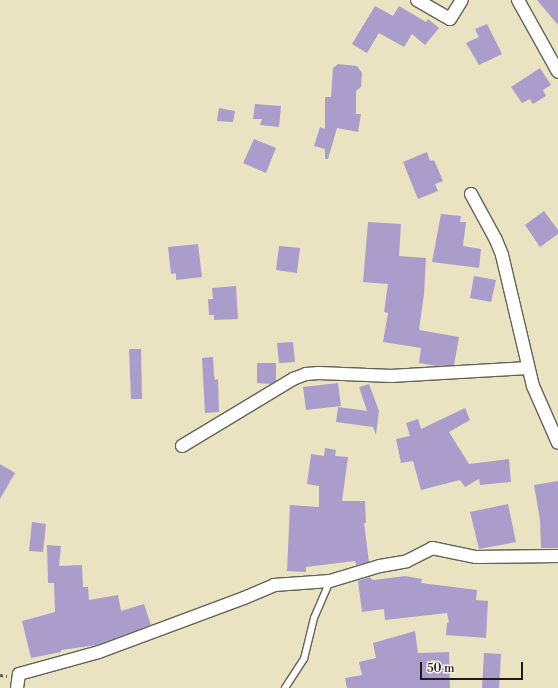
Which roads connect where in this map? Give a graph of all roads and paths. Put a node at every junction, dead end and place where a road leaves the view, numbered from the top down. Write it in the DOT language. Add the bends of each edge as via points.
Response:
graph roads {
  1 [pos="417,0"];
  2 [pos="462,0"];
  3 [pos="518,0"];
  4 [pos="558,72"];
  5 [pos="471,194"];
  6 [pos="528,368"];
  7 [pos="557,436"];
  8 [pos="182,446"];
  9 [pos="558,556"];
  10 [pos="330,581"];
  11 [pos="17,688"];
  12 [pos="285,688"];
  1 -- 2 [label="street" via="450,19"];
  3 -- 4 [label="street"];
  5 -- 6 [label="street" via="502,255"];
  6 -- 7 [label="street" via="533,386"];
  6 -- 8 [label="street" via="392,376 306,374 293,379"];
  9 -- 10 [label="street" via="476,556 432,548 407,562 380,566"];
  10 -- 11 [label="street" via="274,585 99,652 19,674"];
  10 -- 12 [label="lane" via="314,618 304,659"];
}
